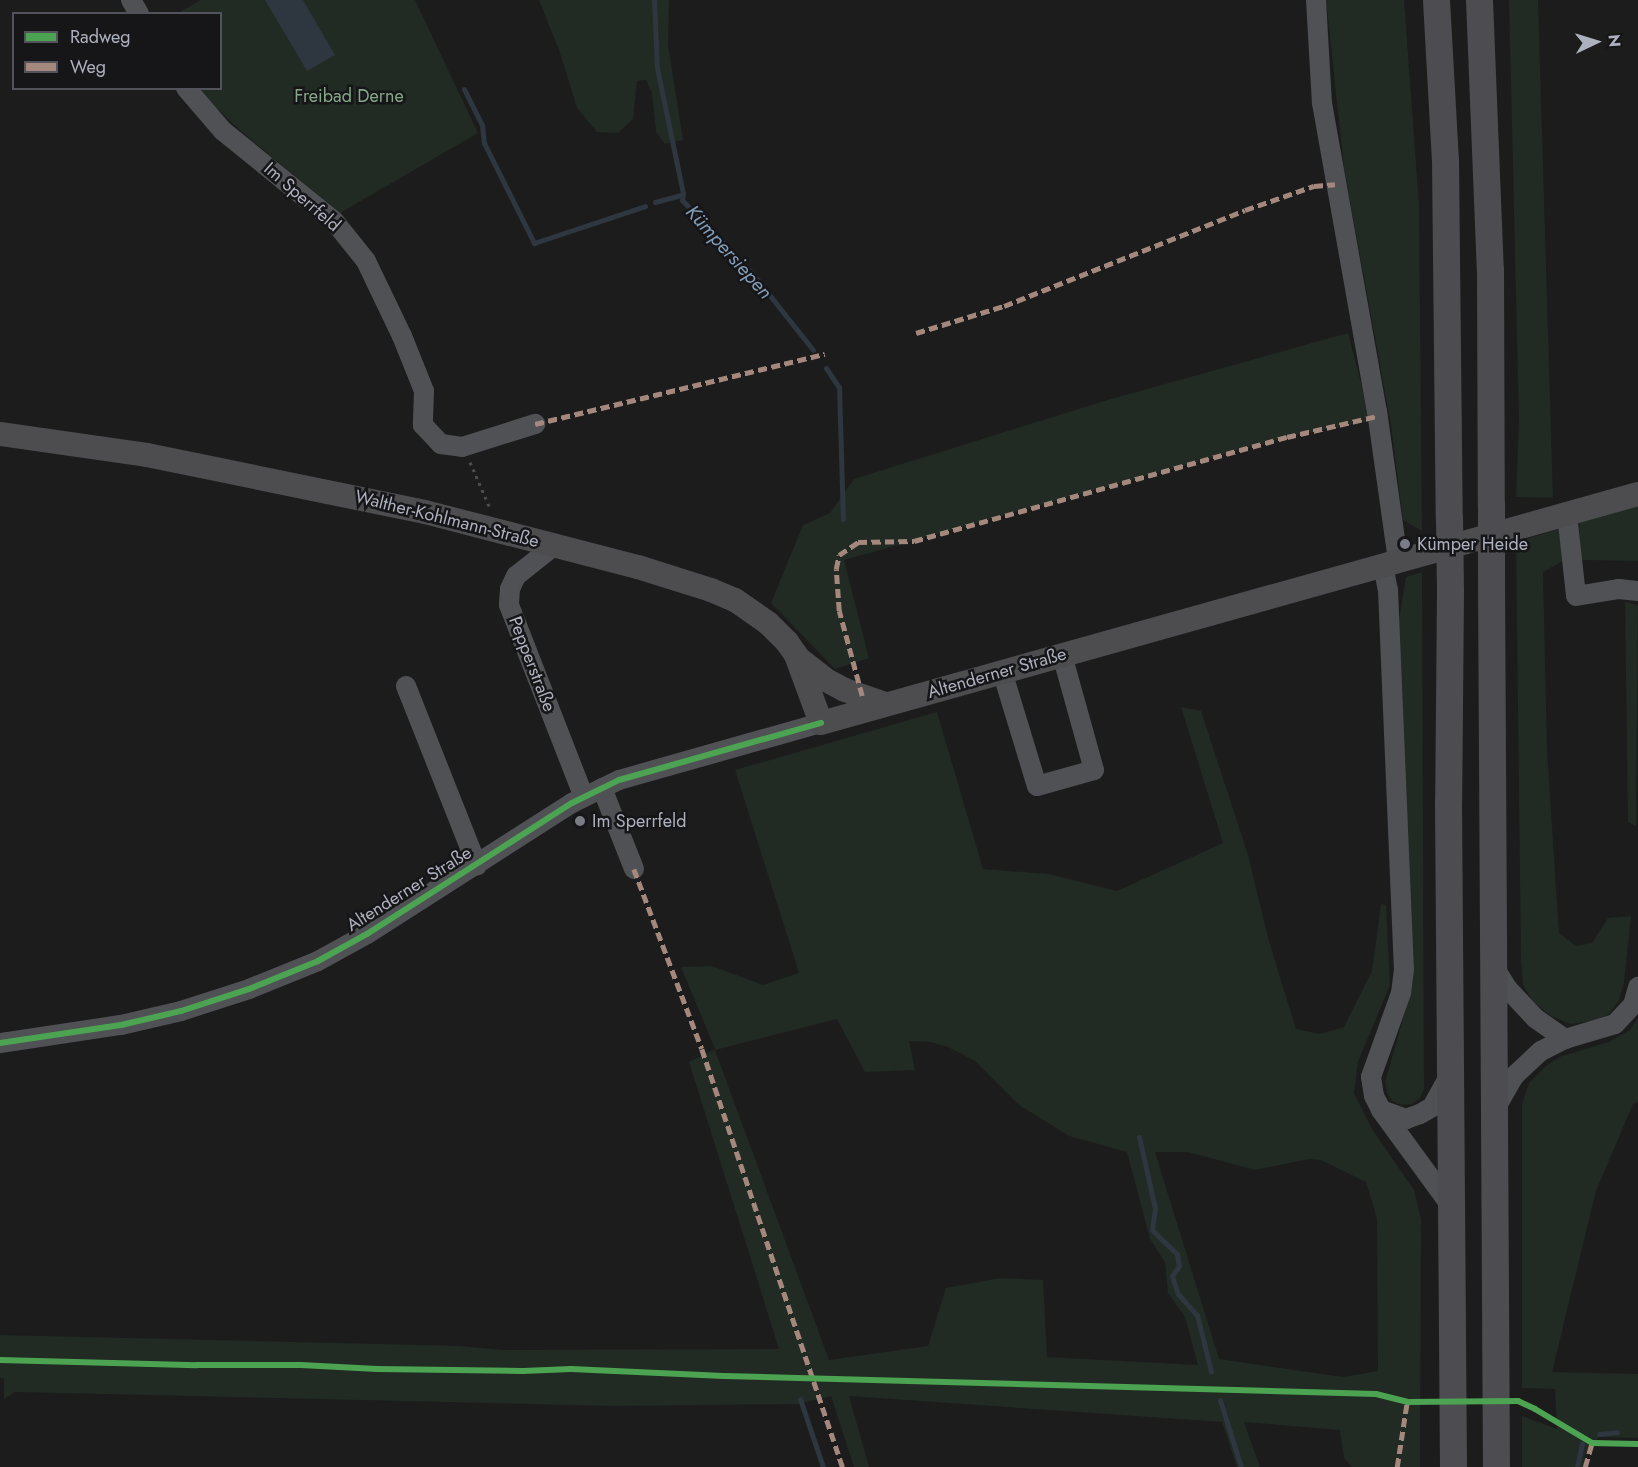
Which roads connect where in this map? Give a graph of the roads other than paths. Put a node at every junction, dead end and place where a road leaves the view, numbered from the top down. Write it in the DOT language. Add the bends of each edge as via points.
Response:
graph roads {
  1 [pos="1316,0"];
  2 [pos="1436,0"];
  3 [pos="1479,0"];
  4 [pos="188,90"];
  5 [pos="535,424"];
  6 [pos="0,434"];
  7 [pos="1638,494"];
  8 [pos="1567,514"];
  9 [pos="555,545"];
  10 [pos="1390,563"];
  11 [pos="1638,591"];
  12 [pos="796,655"];
  13 [pos="1062,655"];
  14 [pos="1002,671"];
  15 [pos="406,686"];
  16 [pos="885,704"];
  17 [pos="821,723"];
  18 [pos="602,788"];
  19 [pos="584,797"];
  20 [pos="477,865"];
  21 [pos="634,869"];
  22 [pos="1493,966"];
  23 [pos="1638,987"];
  24 [pos="1565,1039"];
  25 [pos="0,1043"];
  26 [pos="1452,1070"];
  27 [pos="1495,1109"];
  28 [pos="1381,1110"];
  29 [pos="1451,1206"];
  30 [pos="1453,1467"];
  31 [pos="1496,1467"];
  1 -- 10 [label="street" via="1322,103 1377,411"];
  2 -- 26 [label="highway, bridge" via="1445,160"];
  3 -- 22 [label="highway, bridge" via="1490,270"];
  4 -- 5 [label="street, Im Sperrfeld" via="223,131 334,221 366,261 424,391 423,425 441,444 462,447"];
  6 -- 9 [label="main road, Walther-Kohlmann-Straße" via="250,474"];
  7 -- 8 [label="main road, Altenderner Straße"];
  8 -- 10 [label="main road, Altenderner Straße"];
  8 -- 11 [label="street" via="1576,596 1619,589"];
  9 -- 12 [label="main road, Walther-Kohlmann-Straße" via="735,600 768,622"];
  9 -- 19 [label="street, Pepperstraße" via="516,576 509,605"];
  10 -- 13 [label="main road, Altenderner Straße"];
  10 -- 28 [label="street" via="1404,969 1401,993 1371,1077"];
  12 -- 16 [label="main road" via="826,680"];
  12 -- 17 [label="main road, Walther-Kohlmann-Straße"];
  13 -- 14 [label="main road, Altenderner Straße"];
  13 -- 14 [label="street" via="1094,770 1037,786"];
  14 -- 16 [label="main road, Altenderner Straße"];
  15 -- 20 [label="street, Altenderner Straße"];
  16 -- 17 [label="main road, Altenderner Straße"];
  17 -- 18 [label="street, Altenderner Straße" via="634,775"];
  18 -- 19 [label="street, Altenderner Straße"];
  18 -- 21 [label="street"];
  19 -- 20 [label="street, Altenderner Straße"];
  20 -- 25 [label="street, Altenderner Straße" via="368,934 318,961 249,989 121,1025"];
  22 -- 24 [label="street" via="1535,1018"];
  22 -- 27 [label="highway"];
  23 -- 24 [label="street" via="1633,1005 1615,1024"];
  24 -- 27 [label="street" via="1541,1051 1514,1076"];
  26 -- 28 [label="street" via="1432,1107 1420,1114 1406,1119"];
  26 -- 29 [label="highway"];
  27 -- 31 [label="highway"];
  28 -- 29 [label="street"];
  29 -- 30 [label="highway"];
}
